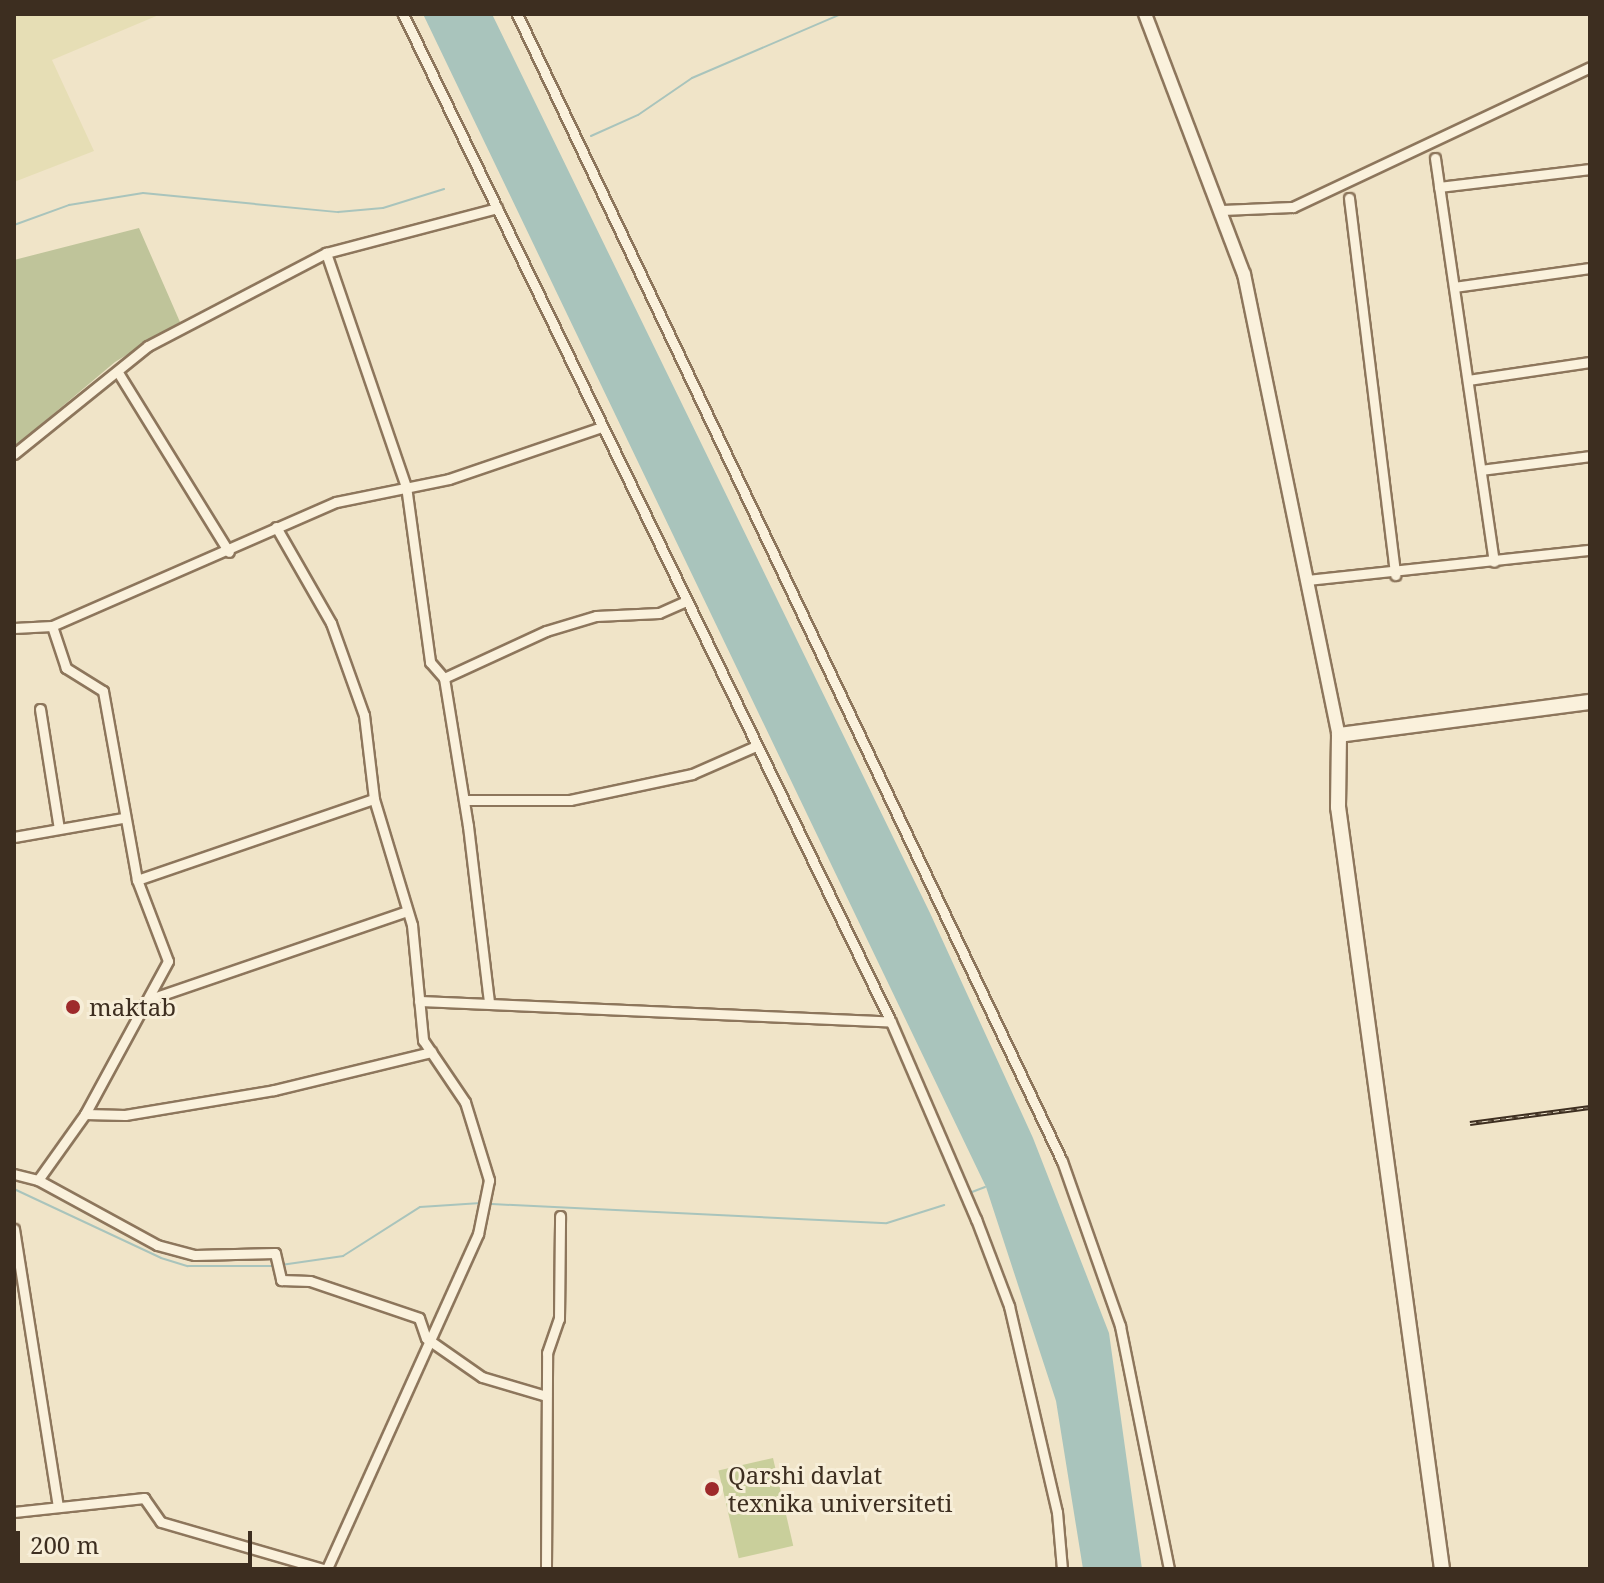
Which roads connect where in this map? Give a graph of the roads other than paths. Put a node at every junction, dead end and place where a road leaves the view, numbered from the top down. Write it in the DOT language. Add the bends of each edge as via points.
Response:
graph roads {
  1 [pos="403,14"];
  2 [pos="517,14"];
  3 [pos="1145,14"];
  4 [pos="1590,67"];
  5 [pos="1435,158"];
  6 [pos="1590,169"];
  7 [pos="1439,187"];
  8 [pos="1349,198"];
  9 [pos="497,208"];
  10 [pos="1221,210"];
  11 [pos="326,253"];
  12 [pos="1590,268"];
  13 [pos="1454,287"];
  14 [pos="1590,362"];
  15 [pos="119,374"];
  16 [pos="1468,380"];
  17 [pos="602,427"];
  18 [pos="14,454"];
  19 [pos="1590,456"];
  20 [pos="1481,470"];
  21 [pos="406,486"];
  22 [pos="276,527"];
  23 [pos="1590,550"];
  24 [pos="229,552"];
  25 [pos="1494,562"];
  26 [pos="1395,575"];
  27 [pos="1307,580"];
  28 [pos="686,601"];
  29 [pos="52,626"];
  30 [pos="14,628"];
  31 [pos="444,678"];
  32 [pos="1590,702"];
  33 [pos="40,709"];
  34 [pos="1339,735"];
  35 [pos="756,746"];
  36 [pos="374,799"];
  37 [pos="464,800"];
  38 [pos="123,818"];
  39 [pos="59,829"];
  40 [pos="14,837"];
  41 [pos="137,880"];
  42 [pos="407,911"];
  43 [pos="153,998"];
  44 [pos="419,1001"];
  45 [pos="489,1001"];
  46 [pos="891,1022"];
  47 [pos="431,1052"];
  48 [pos="85,1114"];
  49 [pos="14,1174"];
  50 [pos="38,1180"];
  51 [pos="560,1216"];
  52 [pos="14,1229"];
  53 [pos="426,1338"];
  54 [pos="546,1396"];
  55 [pos="58,1506"];
  56 [pos="14,1512"];
  57 [pos="325,1569"];
  58 [pos="546,1569"];
  59 [pos="1062,1569"];
  60 [pos="1169,1569"];
  61 [pos="1442,1569"];
  1 -- 9 [label="street"];
  2 -- 60 [label="street" via="1062,1161 1120,1326"];
  3 -- 10 [label="street"];
  4 -- 10 [label="street" via="1293,207"];
  5 -- 7 [label="street"];
  6 -- 7 [label="street"];
  7 -- 13 [label="street"];
  8 -- 26 [label="street"];
  9 -- 11 [label="street"];
  9 -- 17 [label="street"];
  10 -- 27 [label="street" via="1244,274"];
  11 -- 15 [label="street" via="148,346"];
  11 -- 21 [label="street"];
  12 -- 13 [label="street"];
  13 -- 16 [label="street"];
  14 -- 16 [label="street"];
  15 -- 18 [label="street"];
  15 -- 24 [label="street"];
  16 -- 20 [label="street"];
  17 -- 21 [label="street" via="449,479"];
  17 -- 28 [label="street"];
  19 -- 20 [label="street"];
  20 -- 25 [label="street"];
  21 -- 22 [label="street" via="336,502"];
  21 -- 31 [label="street" via="430,662"];
  22 -- 24 [label="street"];
  22 -- 36 [label="street" via="336,636 364,715"];
  23 -- 25 [label="street"];
  24 -- 29 [label="street"];
  25 -- 26 [label="street"];
  26 -- 27 [label="street"];
  27 -- 34 [label="street"];
  28 -- 31 [label="street" via="659,613 596,616 546,631"];
  28 -- 35 [label="street"];
  29 -- 30 [label="street"];
  29 -- 38 [label="street" via="66,668 103,691"];
  31 -- 37 [label="street"];
  32 -- 34 [label="main road"];
  33 -- 39 [label="street"];
  34 -- 61 [label="main road" via="1338,807"];
  35 -- 37 [label="street" via="692,774 570,800"];
  35 -- 46 [label="street"];
  36 -- 41 [label="street"];
  36 -- 42 [label="street"];
  37 -- 45 [label="street"];
  38 -- 39 [label="street"];
  38 -- 41 [label="street"];
  39 -- 40 [label="street"];
  41 -- 43 [label="street" via="168,961"];
  42 -- 43 [label="street"];
  42 -- 44 [label="street"];
  43 -- 48 [label="street"];
  44 -- 45 [label="street"];
  44 -- 47 [label="street" via="423,1040"];
  45 -- 46 [label="street"];
  46 -- 59 [label="street" via="1009,1306 1057,1512"];
  47 -- 48 [label="street" via="274,1090 125,1115"];
  47 -- 53 [label="street" via="465,1102 489,1180 478,1234"];
  48 -- 50 [label="street"];
  49 -- 50 [label="street"];
  50 -- 53 [label="street" via="157,1245 195,1255 275,1253 281,1280 364,1295 419,1318"];
  51 -- 54 [label="street" via="559,1319 547,1353"];
  52 -- 55 [label="street"];
  53 -- 54 [label="street" via="482,1377"];
  53 -- 57 [label="street"];
  54 -- 58 [label="street"];
  55 -- 56 [label="street"];
  55 -- 57 [label="street" via="144,1498 161,1522"];
}
